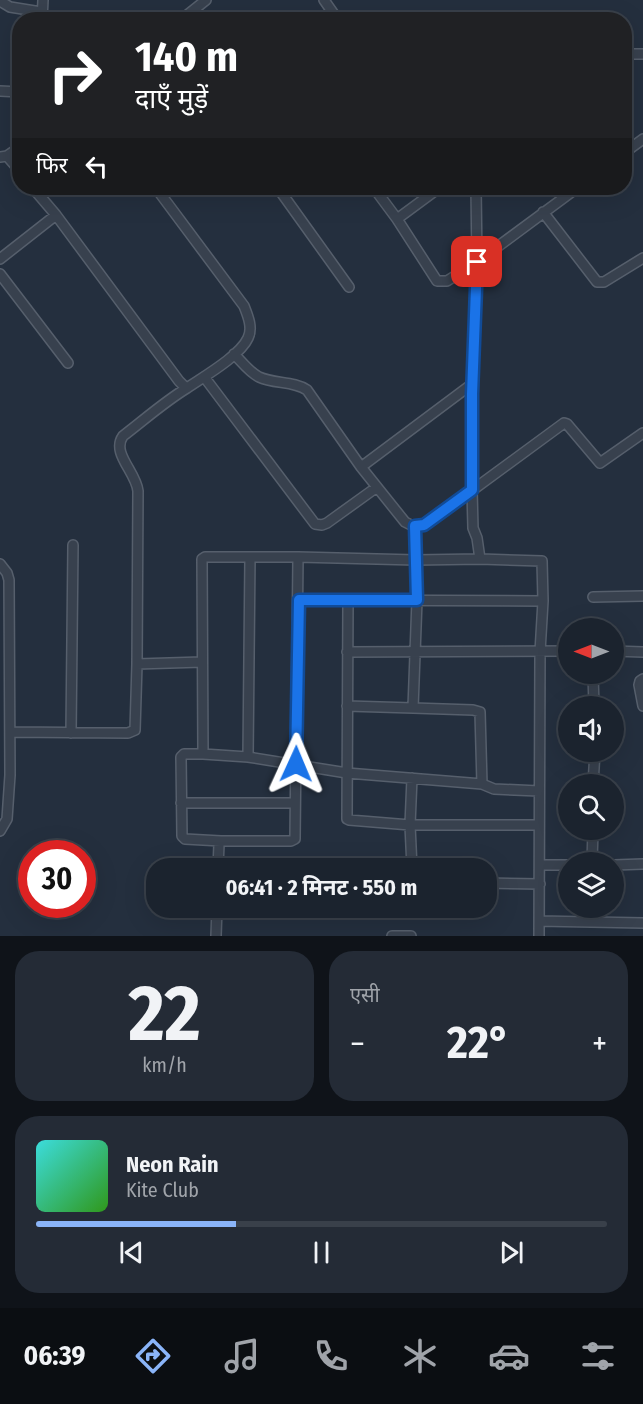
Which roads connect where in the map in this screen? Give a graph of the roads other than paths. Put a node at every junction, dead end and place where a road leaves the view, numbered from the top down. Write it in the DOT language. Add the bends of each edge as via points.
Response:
graph roads {
  1 [pos="206,0"];
  2 [pos="0,1"];
  3 [pos="27,12"];
  4 [pos="191,12"];
  5 [pos="39,195"];
  6 [pos="161,195"];
  7 [pos="283,195"];
  8 [pos="379,195"];
  9 [pos="430,195"];
  10 [pos="476,195"];
  11 [pos="567,195"];
  12 [pos="543,212"];
  13 [pos="56,214"];
  14 [pos="397,219"];
  15 [pos="643,258"];
  16 [pos="0,259"];
  17 [pos="477,262"];
  18 [pos="0,274"];
  19 [pos="349,287"];
  20 [pos="234,354"];
  21 [pos="68,363"];
  22 [pos="206,378"];
  23 [pos="472,384"];
  24 [pos="186,388"];
  25 [pos="643,433"];
  26 [pos="362,467"];
  27 [pos="377,487"];
  28 [pos="472,490"];
  29 [pos="415,526"];
  30 [pos="73,545"];
  31 [pos="250,556"];
  32 [pos="298,557"];
  33 [pos="480,559"];
  34 [pos="416,560"];
  35 [pos="0,564"];
  36 [pos="643,596"];
  37 [pos="593,597"];
  38 [pos="299,600"];
  39 [pos="348,600"];
  40 [pos="417,600"];
  41 [pos="543,601"];
  42 [pos="558,651"];
  43 [pos="624,651"];
  44 [pos="348,652"];
  45 [pos="416,652"];
  46 [pos="540,652"];
  47 [pos="643,652"];
  48 [pos="202,662"];
  49 [pos="137,664"];
  50 [pos="643,679"];
  51 [pos="347,706"];
  52 [pos="643,706"];
  53 [pos="413,708"];
  54 [pos="10,732"];
  55 [pos="71,733"];
  56 [pos="203,754"];
  57 [pos="248,757"];
  58 [pos="296,764"];
  59 [pos="347,773"];
  60 [pos="412,778"];
  61 [pos="482,784"];
  62 [pos="539,791"];
  63 [pos="181,803"];
  64 [pos="295,803"];
  65 [pos="411,825"];
  66 [pos="539,825"];
  67 [pos="0,831"];
  68 [pos="221,841"];
  69 [pos="218,858"];
  70 [pos="412,858"];
  71 [pos="643,864"];
  72 [pos="540,865"];
  73 [pos="558,865"];
  74 [pos="624,865"];
  75 [pos="497,883"];
  76 [pos="540,884"];
  77 [pos="217,918"];
  78 [pos="539,921"];
  79 [pos="643,923"];
  80 [pos="216,936"];
  81 [pos="392,936"];
  82 [pos="411,936"];
  83 [pos="539,936"];
  1 -- 4 [label="street"];
  2 -- 3 [label="street"];
  5 -- 13 [label="street"];
  6 -- 20 [label="street" via="244,306 249,321 248,339"];
  7 -- 19 [label="street"];
  8 -- 14 [label="street"];
  9 -- 14 [label="street"];
  10 -- 17 [label="street"];
  11 -- 12 [label="street"];
  12 -- 15 [label="street" via="597,282"];
  12 -- 17 [label="street"];
  13 -- 16 [label="street"];
  13 -- 24 [label="street"];
  14 -- 17 [label="street" via="439,282"];
  17 -- 23 [label="street"];
  18 -- 21 [label="street"];
  20 -- 22 [label="street"];
  20 -- 26 [label="street" via="258,377 307,390"];
  22 -- 24 [label="street"];
  22 -- 27 [label="street" via="315,524 327,524"];
  23 -- 26 [label="street"];
  23 -- 28 [label="street"];
  24 -- 49 [label="street" via="119,443 138,490"];
  25 -- 28 [label="street" via="600,463 564,423"];
  26 -- 27 [label="street"];
  27 -- 29 [label="street" via="405,522"];
  28 -- 29 [label="street" via="424,525"];
  28 -- 33 [label="street" via="473,528"];
  29 -- 34 [label="street"];
  30 -- 55 [label="street"];
  31 -- 32 [label="street"];
  31 -- 48 [label="street" via="202,559"];
  31 -- 57 [label="street"];
  32 -- 34 [label="street"];
  32 -- 38 [label="street"];
  33 -- 34 [label="street"];
  33 -- 41 [label="street" via="542,561"];
  34 -- 40 [label="street"];
  35 -- 54 [label="street" via="9,580"];
  36 -- 37 [label="street"];
  38 -- 39 [label="street"];
  38 -- 58 [label="street"];
  39 -- 40 [label="street"];
  39 -- 44 [label="street"];
  40 -- 41 [label="street"];
  40 -- 45 [label="street"];
  41 -- 46 [label="street"];
  42 -- 46 [label="street"];
  43 -- 47 [label="street"];
  44 -- 45 [label="street"];
  44 -- 51 [label="street"];
  45 -- 46 [label="street"];
  45 -- 53 [label="street"];
  46 -- 62 [label="street"];
  48 -- 49 [label="street"];
  48 -- 56 [label="street"];
  49 -- 55 [label="street" via="135,730 128,734"];
  50 -- 52 [label="street" via="639,685"];
  51 -- 53 [label="street"];
  51 -- 59 [label="street"];
  53 -- 61 [label="street" via="480,712"];
  54 -- 55 [label="street"];
  54 -- 67 [label="street" via="8,817"];
  56 -- 57 [label="street"];
  56 -- 63 [label="street" via="181,757"];
  57 -- 58 [label="street"];
  58 -- 59 [label="street"];
  58 -- 64 [label="street"];
  59 -- 60 [label="street"];
  59 -- 65 [label="street" via="348,820"];
  60 -- 61 [label="street"];
  60 -- 65 [label="street"];
  61 -- 62 [label="street" via="494,789"];
  62 -- 66 [label="street"];
  63 -- 64 [label="street"];
  63 -- 68 [label="street" via="183,838"];
  64 -- 68 [label="street" via="293,841"];
  65 -- 66 [label="street"];
  65 -- 70 [label="street"];
  66 -- 72 [label="street"];
  68 -- 69 [label="street"];
  71 -- 74 [label="street"];
  72 -- 73 [label="street"];
  72 -- 76 [label="street"];
  75 -- 76 [label="street"];
  76 -- 78 [label="street"];
  77 -- 80 [label="street"];
  78 -- 79 [label="street"];
  78 -- 83 [label="street"];
  81 -- 82 [label="street"];
}
